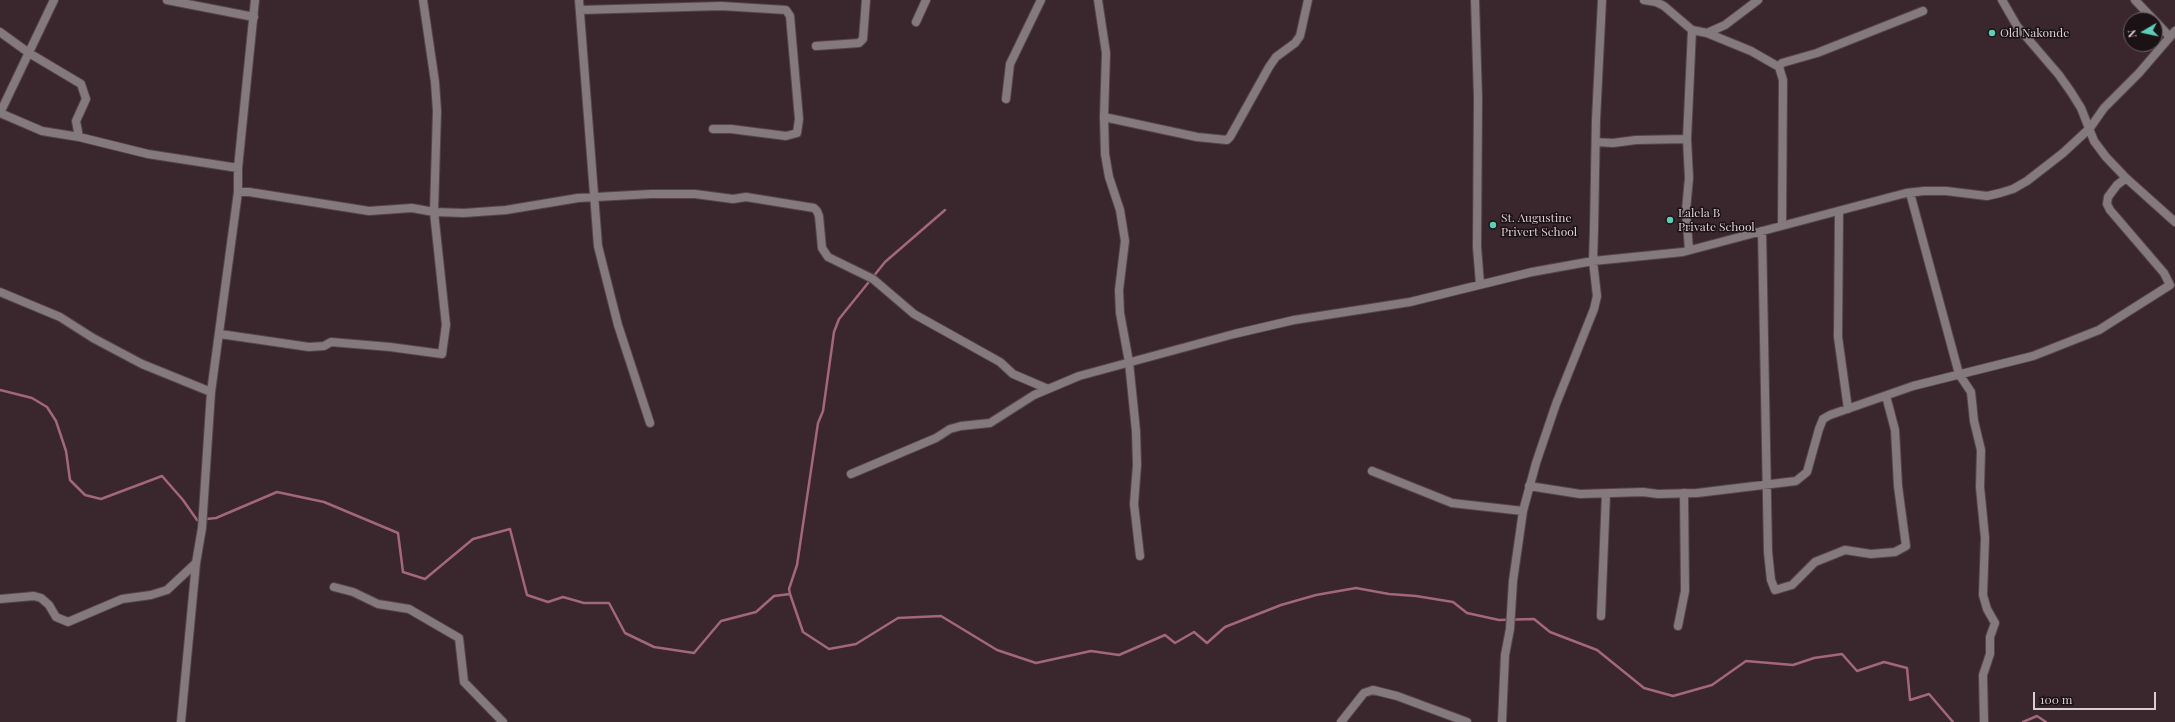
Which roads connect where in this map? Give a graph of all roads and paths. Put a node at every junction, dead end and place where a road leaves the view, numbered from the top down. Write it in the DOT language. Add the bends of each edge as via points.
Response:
graph roads {
  1 [pos="54,0"];
  2 [pos="167,0"];
  3 [pos="255,0"];
  4 [pos="423,0"];
  5 [pos="578,0"];
  6 [pos="866,0"];
  7 [pos="926,0"];
  8 [pos="1041,0"];
  9 [pos="1098,0"];
  10 [pos="1308,0"];
  11 [pos="1475,0"];
  12 [pos="1602,0"];
  13 [pos="1644,0"];
  14 [pos="1758,0"];
  15 [pos="2002,0"];
  16 [pos="2135,0"];
  17 [pos="580,10"];
  18 [pos="1923,11"];
  19 [pos="2146,12"];
  20 [pos="254,17"];
  21 [pos="916,22"];
  22 [pos="2163,27"];
  23 [pos="1692,30"];
  24 [pos="0,32"];
  25 [pos="1707,33"];
  26 [pos="2173,34"];
  27 [pos="816,46"];
  28 [pos="29,53"];
  29 [pos="1779,67"];
  30 [pos="1006,99"];
  31 [pos="0,113"];
  32 [pos="1104,117"];
  33 [pos="2090,128"];
  34 [pos="713,129"];
  35 [pos="79,137"];
  36 [pos="1687,139"];
  37 [pos="1596,142"];
  38 [pos="238,168"];
  39 [pos="2126,178"];
  40 [pos="238,192"];
  41 [pos="1910,193"];
  42 [pos="594,196"];
  43 [pos="1839,211"];
  44 [pos="434,212"];
  45 [pos="2175,222"];
  46 [pos="1782,224"];
  47 [pos="1762,231"];
  48 [pos="1689,250"];
  49 [pos="1593,261"];
  50 [pos="2173,283"];
  51 [pos="1480,284"];
  52 [pos="0,292"];
  53 [pos="220,334"];
  54 [pos="1129,362"];
  55 [pos="1959,374"];
  56 [pos="1048,389"];
  57 [pos="212,392"];
  58 [pos="1886,396"];
  59 [pos="1848,409"];
  60 [pos="650,423"];
  61 [pos="1372,471"];
  62 [pos="851,474"];
  63 [pos="1529,486"];
  64 [pos="1768,486"];
  65 [pos="1684,493"];
  66 [pos="1606,494"];
  67 [pos="1523,511"];
  68 [pos="1140,556"];
  69 [pos="196,563"];
  70 [pos="334,587"];
  71 [pos="0,599"];
  72 [pos="1601,616"];
  73 [pos="1678,626"];
  74 [pos="181,722"];
  75 [pos="503,722"];
  76 [pos="1341,722"];
  77 [pos="1468,722"];
  78 [pos="1502,722"];
  79 [pos="1984,722"];
  1 -- 28 [label="street"];
  2 -- 20 [label="street"];
  3 -- 20 [label="street"];
  4 -- 44 [label="street" via="437,110"];
  5 -- 17 [label="street"];
  6 -- 27 [label="street" via="863,39 859,43"];
  7 -- 21 [label="street"];
  8 -- 30 [label="street" via="1010,64"];
  9 -- 32 [label="street" via="1106,53"];
  10 -- 32 [label="street" via="1300,36 1276,57 1226,140 1197,137"];
  11 -- 51 [label="street" via="1478,98 1477,247"];
  12 -- 37 [label="street"];
  13 -- 23 [label="street" via="1664,6"];
  14 -- 25 [label="street" via="1726,25"];
  15 -- 33 [label="street" via="2017,26 2059,75 2081,108"];
  16 -- 19 [label="street"];
  17 -- 34 [label="street" via="721,6 786,10 790,16 799,119 797,133 786,136"];
  17 -- 42 [label="street"];
  18 -- 29 [label="street" via="1817,53 1782,63"];
  20 -- 38 [label="street"];
  22 -- 26 [label="street"];
  23 -- 25 [label="street"];
  23 -- 36 [label="street"];
  24 -- 28 [label="street"];
  25 -- 29 [label="street" via="1751,51"];
  26 -- 33 [label="street" via="2104,108"];
  28 -- 31 [label="street"];
  28 -- 35 [label="street" via="81,84 86,99 76,122"];
  29 -- 46 [label="street" via="1783,80"];
  31 -- 35 [label="street" via="42,131"];
  32 -- 54 [label="street" via="1105,154 1109,177 1120,210 1125,242 1119,290 1120,313"];
  33 -- 39 [label="street" via="2094,141"];
  33 -- 41 [label="street" via="2044,169 2013,189 1986,196 1946,191"];
  35 -- 38 [label="street" via="148,154"];
  36 -- 37 [label="street"];
  36 -- 48 [label="street" via="1686,210"];
  37 -- 49 [label="street"];
  38 -- 40 [label="street"];
  39 -- 45 [label="street"];
  39 -- 50 [label="street" via="2108,196 2107,204"];
  40 -- 44 [label="street" via="356,210 412,208"];
  40 -- 53 [label="street"];
  41 -- 43 [label="street"];
  41 -- 55 [label="street"];
  42 -- 44 [label="street" via="506,210"];
  42 -- 56 [label="street" via="695,194 733,199 746,197 814,208 819,216 822,248 828,258 873,279 914,314 1000,362 1014,374"];
  42 -- 60 [label="street" via="598,246 618,325"];
  43 -- 46 [label="street"];
  43 -- 59 [label="street" via="1838,337"];
  44 -- 53 [label="street" via="446,325 442,354 331,342 324,346 309,347"];
  46 -- 47 [label="street"];
  47 -- 48 [label="street"];
  47 -- 64 [label="street" via="1763,376"];
  48 -- 49 [label="street"];
  49 -- 51 [label="street"];
  49 -- 63 [label="street" via="1597,289 1594,309 1558,398"];
  50 -- 55 [label="street" via="2099,330 2033,356"];
  51 -- 54 [label="street" via="1410,302 1294,320"];
  52 -- 57 [label="street" via="60,317 142,364"];
  53 -- 57 [label="street"];
  54 -- 56 [label="street" via="1079,376"];
  54 -- 68 [label="street" via="1136,431 1134,515"];
  55 -- 58 [label="street"];
  55 -- 79 [label="street" via="1971,392 1981,450 1980,487 1985,538 1983,595 1986,609 1995,623 1990,637 1990,654 1983,675"];
  56 -- 62 [label="street" via="990,423 950,429 936,438"];
  57 -- 69 [label="street" via="202,528"];
  58 -- 59 [label="street"];
  58 -- 64 [label="street" via="1895,430 1898,486 1906,546 1895,552 1871,554 1846,550 1815,562 1792,584 1775,590 1771,580 1768,552"];
  59 -- 64 [label="street" via="1823,419 1814,441 1807,472 1802,477 1796,482"];
  61 -- 67 [label="street" via="1452,503"];
  63 -- 66 [label="street" via="1580,494"];
  63 -- 67 [label="street"];
  64 -- 65 [label="street"];
  65 -- 66 [label="street"];
  65 -- 73 [label="street" via="1685,591"];
  66 -- 72 [label="street"];
  67 -- 78 [label="street" via="1505,654"];
  69 -- 71 [label="street" via="167,590 122,599 68,622 56,617 41,598 34,596"];
  69 -- 74 [label="street"];
  70 -- 75 [label="street" via="354,592 378,604 410,609 459,638 464,682"];
  76 -- 77 [label="street" via="1364,693 1373,690"];
}
